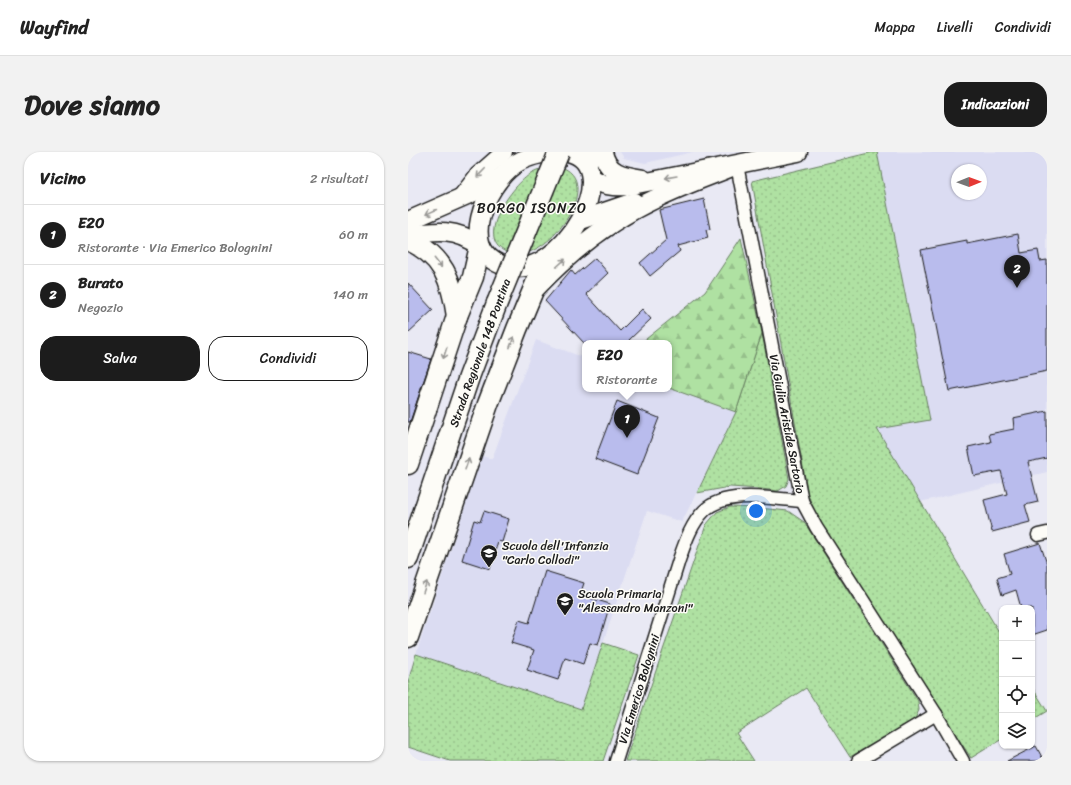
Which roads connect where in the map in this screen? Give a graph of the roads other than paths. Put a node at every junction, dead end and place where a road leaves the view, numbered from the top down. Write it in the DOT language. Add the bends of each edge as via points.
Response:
graph roads {
  1 [pos="551,152"];
  2 [pos="559,152"];
  3 [pos="568,152"];
  4 [pos="603,152"];
  5 [pos="798,152"];
  6 [pos="510,161"];
  7 [pos="590,165"];
  8 [pos="737,165"];
  9 [pos="651,181"];
  10 [pos="655,199"];
  11 [pos="581,220"];
  12 [pos="408,221"];
  13 [pos="408,235"];
  14 [pos="408,240"];
  15 [pos="480,246"];
  16 [pos="546,259"];
  17 [pos="533,291"];
  18 [pos="457,316"];
  19 [pos="408,464"];
  20 [pos="802,501"];
  21 [pos="408,558"];
  22 [pos="408,637"];
  23 [pos="936,714"];
  24 [pos="616,761"];
  25 [pos="858,761"];
  26 [pos="963,761"];
  1 -- 6 [label="main road"];
  2 -- 21 [label="main road, Strada Regionale 148 Pontina, bridge" via="469,376"];
  3 -- 7 [label="main road"];
  4 -- 9 [label="main road" via="606,161 617,173"];
  5 -- 8 [label="main road"];
  6 -- 12 [label="main road, one-way" via="488,185"];
  6 -- 15 [label="main road" via="483,209 478,229"];
  7 -- 9 [label="main road" via="597,182 611,187"];
  7 -- 11 [label="main road" via="590,197"];
  8 -- 9 [label="main road, one-way"];
  8 -- 10 [label="main road"];
  8 -- 20 [label="street, Via Giulio Aristide Sartorio"];
  10 -- 11 [label="main road" via="631,203"];
  17 -- 10 [label="main road, one-way" via="582,246 635,209"];
  11 -- 16 [label="main road" via="564,242"];
  13 -- 15 [label="main road" via="454,232"];
  14 -- 18 [label="main road, one-way" via="426,250 438,262 452,287"];
  15 -- 16 [label="main road" via="498,264 516,269"];
  15 -- 18 [label="main road" via="473,277"];
  16 -- 17 [label="main road"];
  22 -- 17 [label="main road, one-way" via="488,404"];
  18 -- 19 [label="main road, one-way"];
  20 -- 23 [label="street, Via Giulio Aristide Sartorio"];
  20 -- 24 [label="street, Via Emerico Bolognini" via="749,497 725,499 710,506 699,517 679,560"];
  23 -- 25 [label="street"];
  23 -- 26 [label="street, Via Giulio Aristide Sartorio"];
}
